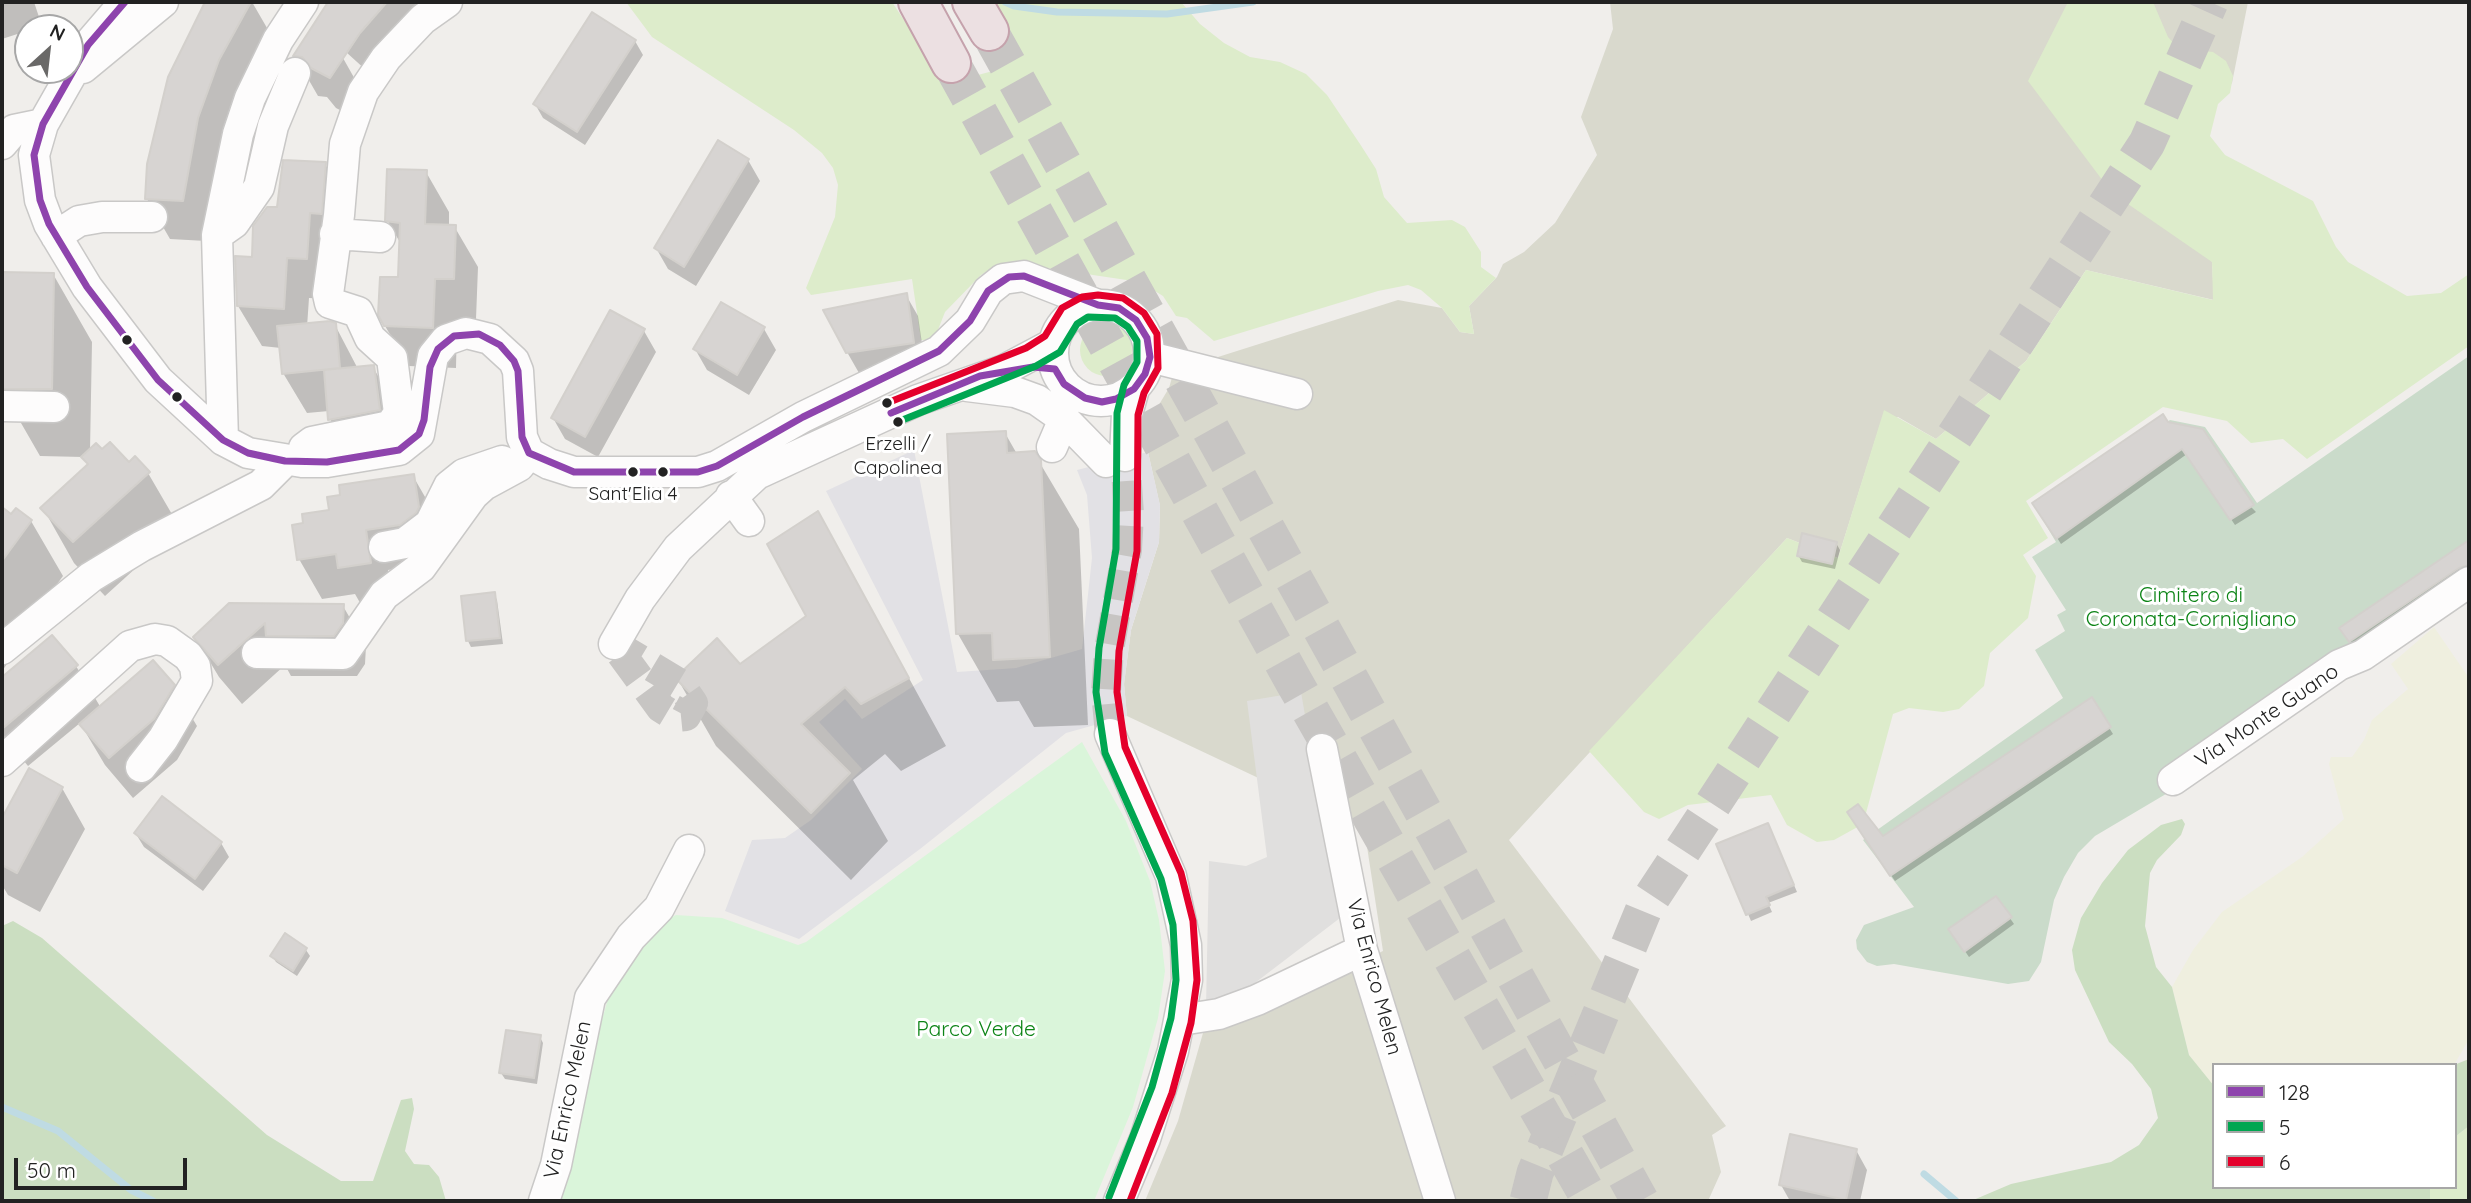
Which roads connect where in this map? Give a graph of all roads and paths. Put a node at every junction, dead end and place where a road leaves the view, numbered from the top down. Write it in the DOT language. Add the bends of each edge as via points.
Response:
graph roads {
  1 [pos="125,2"];
  2 [pos="163,2"];
  3 [pos="303,2"];
  4 [pos="447,2"];
  5 [pos="918,2"];
  6 [pos="84,52"];
  7 [pos="951,63"];
  8 [pos="84,68"];
  9 [pos="295,73"];
  10 [pos="65,84"];
  11 [pos="43,124"];
  12 [pos="2,144"];
  13 [pos="152,217"];
  14 [pos="335,234"];
  15 [pos="217,235"];
  16 [pos="56,236"];
  17 [pos="380,237"];
  18 [pos="1035,281"];
  19 [pos="1098,304"];
  20 [pos="1069,316"];
  21 [pos="1054,356"];
  22 [pos="1150,357"];
  23 [pos="956,385"];
  24 [pos="1134,389"];
  25 [pos="1297,394"];
  26 [pos="1094,401"];
  27 [pos="2,406"];
  28 [pos="54,407"];
  29 [pos="1064,419"];
  30 [pos="223,440"];
  31 [pos="1052,446"];
  32 [pos="529,453"];
  33 [pos="293,462"];
  34 [pos="1106,462"];
  35 [pos="719,480"];
  36 [pos="749,521"];
  37 [pos="384,547"];
  38 [pos="2469,582"];
  39 [pos="614,644"];
  40 [pos="2,649"];
  41 [pos="257,653"];
  42 [pos="1110,734"];
  43 [pos="1322,748"];
  44 [pos="2,761"];
  45 [pos="141,767"];
  46 [pos="2184,785"];
  47 [pos="689,850"];
  48 [pos="1362,950"];
  49 [pos="1181,1020"];
  50 [pos="544,1201"];
  51 [pos="1119,1201"];
  52 [pos="1440,1201"];
  1 -- 6 [label="street"];
  2 -- 8 [label="street"];
  3 -- 15 [label="street" via="255,85 238,134"];
  4 -- 14 [label="street" via="423,19 386,58 363,92 345,144"];
  5 -- 7 [label="highway"];
  9 -- 15 [label="street" via="272,126 259,187 234,223"];
  10 -- 11 [label="street"];
  11 -- 12 [label="street" via="14,130"];
  11 -- 16 [label="street" via="34,155 40,200"];
  13 -- 16 [label="street" via="79,221"];
  14 -- 17 [label="street"];
  14 -- 33 [label="street" via="330,303 358,312 370,338 392,358 399,413 390,426 312,442"];
  15 -- 30 [label="street"];
  16 -- 30 [label="street" via="87,287 158,380"];
  18 -- 19 [label="street"];
  18 -- 20 [label="street"];
  18 -- 35 [label="street" via="1016,275 1003,279 939,351 803,417"];
  19 -- 20 [label="street"];
  19 -- 22 [label="street" via="1119,308 1136,320 1147,338"];
  20 -- 21 [label="street"];
  21 -- 23 [label="street"];
  21 -- 26 [label="street" via="1072,392"];
  22 -- 24 [label="street"];
  22 -- 25 [label="street"];
  23 -- 29 [label="street" via="1026,395"];
  23 -- 35 [label="street" via="757,474"];
  24 -- 26 [label="street" via="1116,399"];
  24 -- 26 [label="street" via="1127,414 1125,456"];
  27 -- 28 [label="street"];
  29 -- 31 [label="street"];
  29 -- 34 [label="street"];
  30 -- 33 [label="street" via="248,453"];
  32 -- 33 [label="street" via="522,437 514,361 490,339 466,333 446,340 433,356 424,420 409,444 399,450"];
  32 -- 35 [label="street" via="574,472 684,474"];
  32 -- 37 [label="street" via="464,474 449,486 430,524 405,543"];
  32 -- 41 [label="street" via="519,466 472,495 421,568 384,595 343,654"];
  33 -- 40 [label="street" via="261,485 91,576"];
  35 -- 36 [label="street"];
  35 -- 39 [label="street"];
  38 -- 46 [label="street, Via Monte Guano" via="2363,655 2339,665"];
  42 -- 49 [label="street" via="1171,876 1183,923 1187,980"];
  43 -- 48 [label="street, Via Enrico Melen"];
  44 -- 45 [label="street" via="130,646 155,639 167,641 188,656 197,681"];
  47 -- 50 [label="street, Via Enrico Melen" via="659,908 631,937 590,998 556,1165"];
  48 -- 49 [label="street" via="1256,1000 1219,1014"];
  48 -- 52 [label="street, Via Enrico Melen"];
  49 -- 51 [label="street" via="1162,1090"];
}
